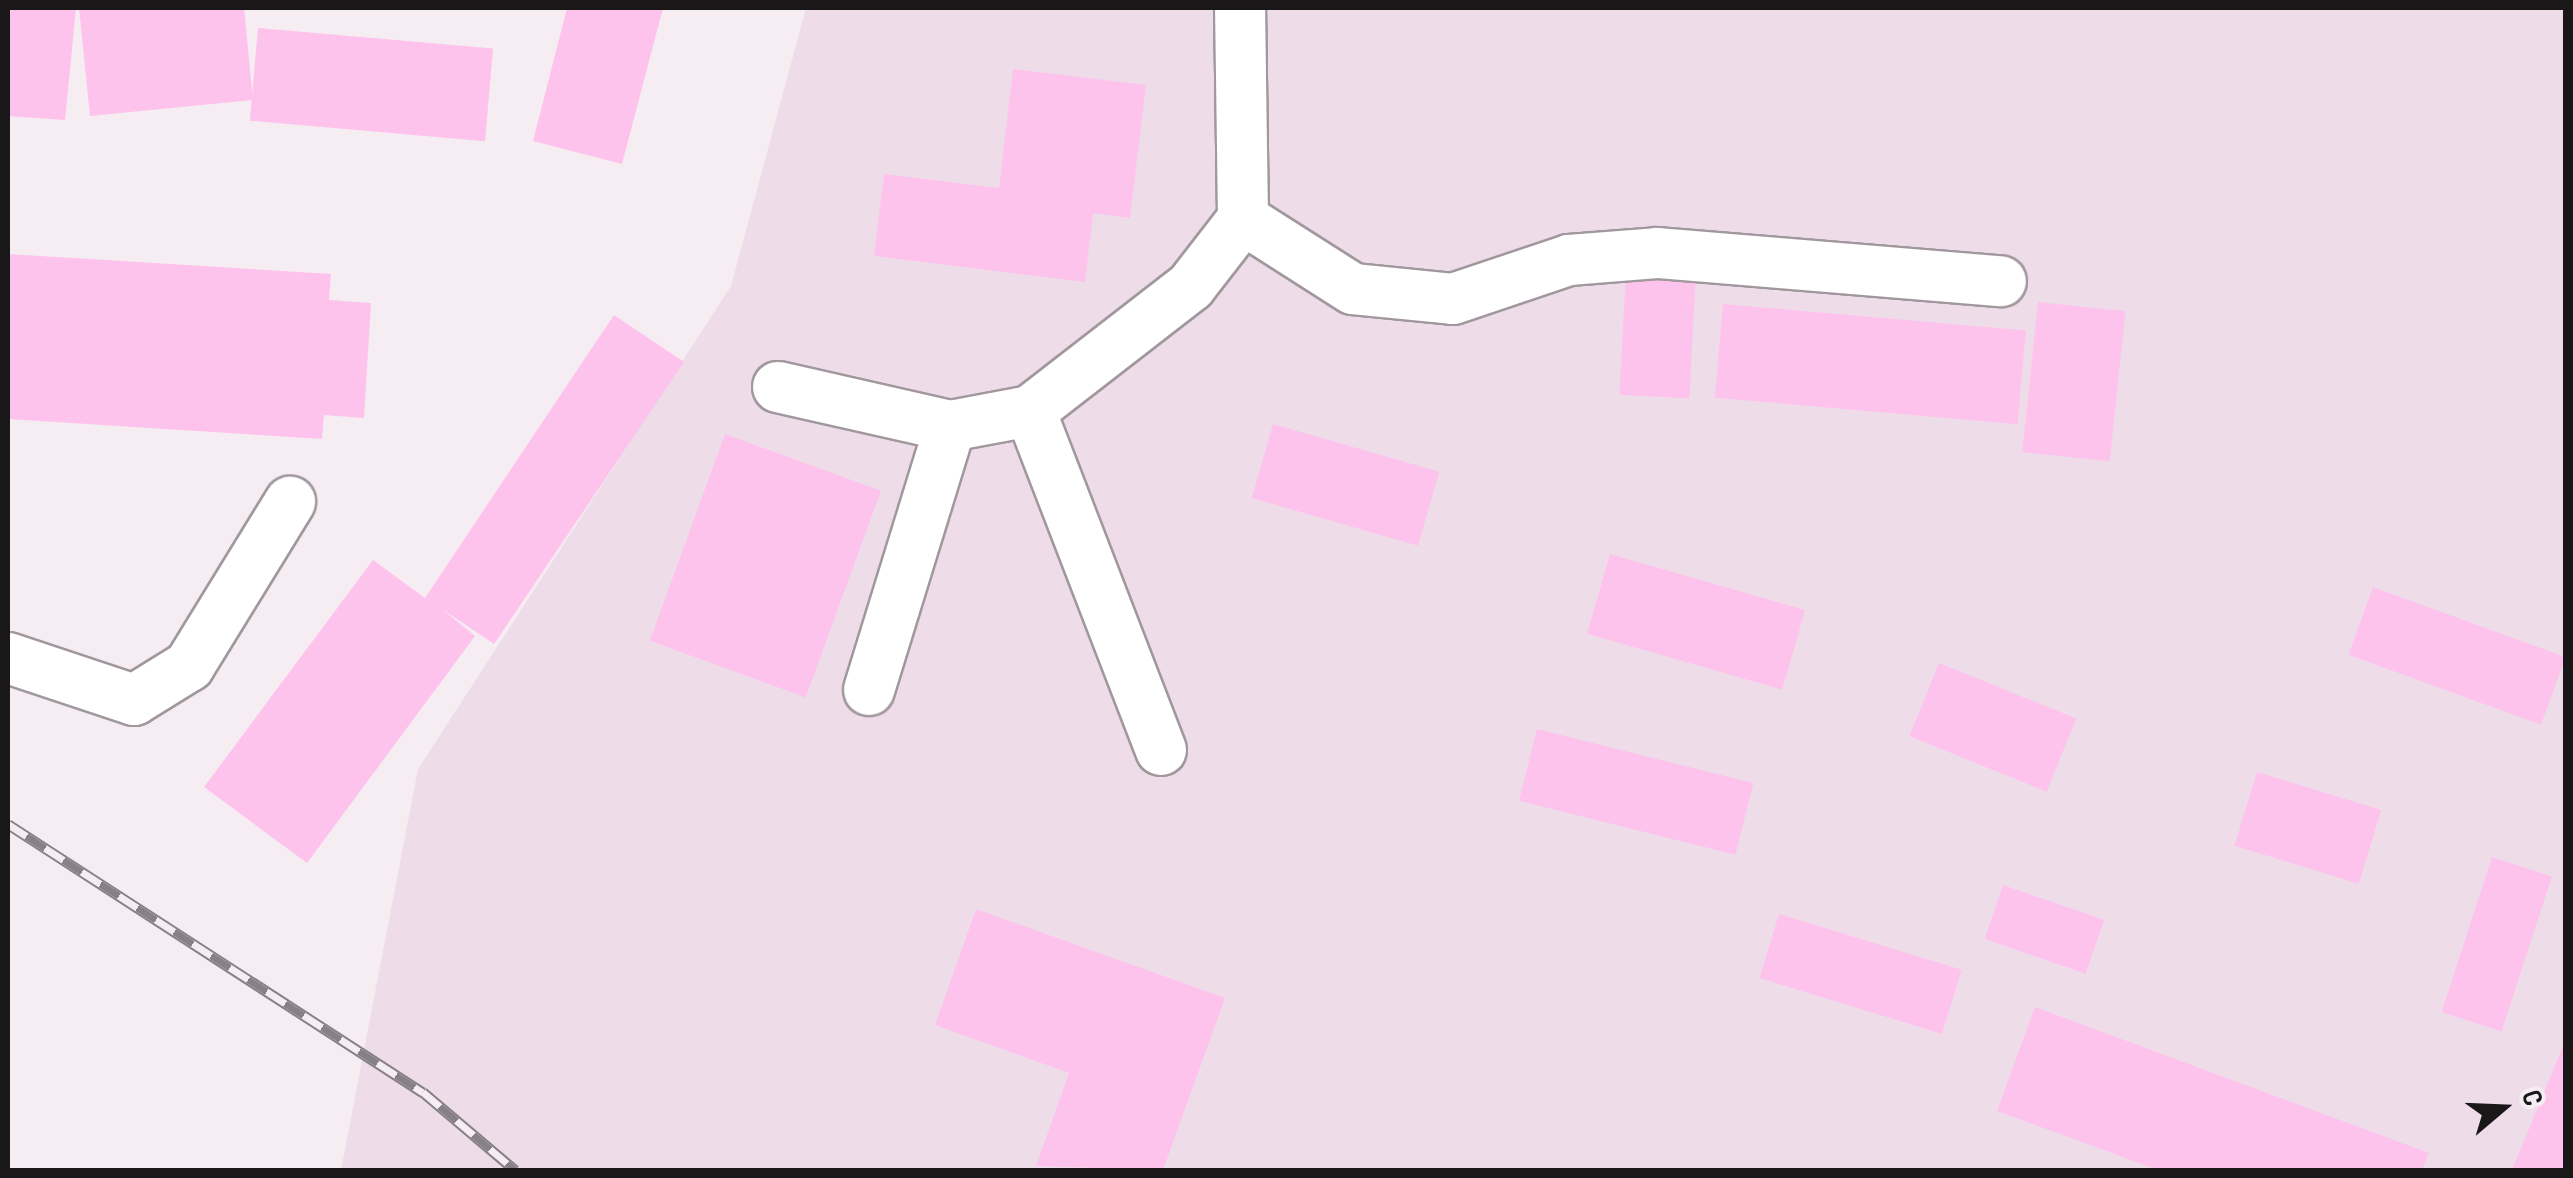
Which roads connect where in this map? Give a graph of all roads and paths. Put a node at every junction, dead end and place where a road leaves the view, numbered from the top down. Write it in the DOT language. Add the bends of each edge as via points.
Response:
graph roads {
  1 [pos="1240,8"];
  2 [pos="1243,220"];
  3 [pos="2001,281"];
  4 [pos="778,387"];
  5 [pos="1030,411"];
  6 [pos="950,426"];
  7 [pos="290,502"];
  8 [pos="8,658"];
  9 [pos="870,690"];
  10 [pos="1161,750"];
  1 -- 2 [label="street"];
  2 -- 3 [label="street" via="1353,288 1453,299 1569,260 1657,254"];
  2 -- 5 [label="street" via="1191,286"];
  4 -- 6 [label="street"];
  5 -- 6 [label="street"];
  5 -- 10 [label="street"];
  6 -- 9 [label="street"];
  7 -- 8 [label="street" via="189,666 134,700"];
}
